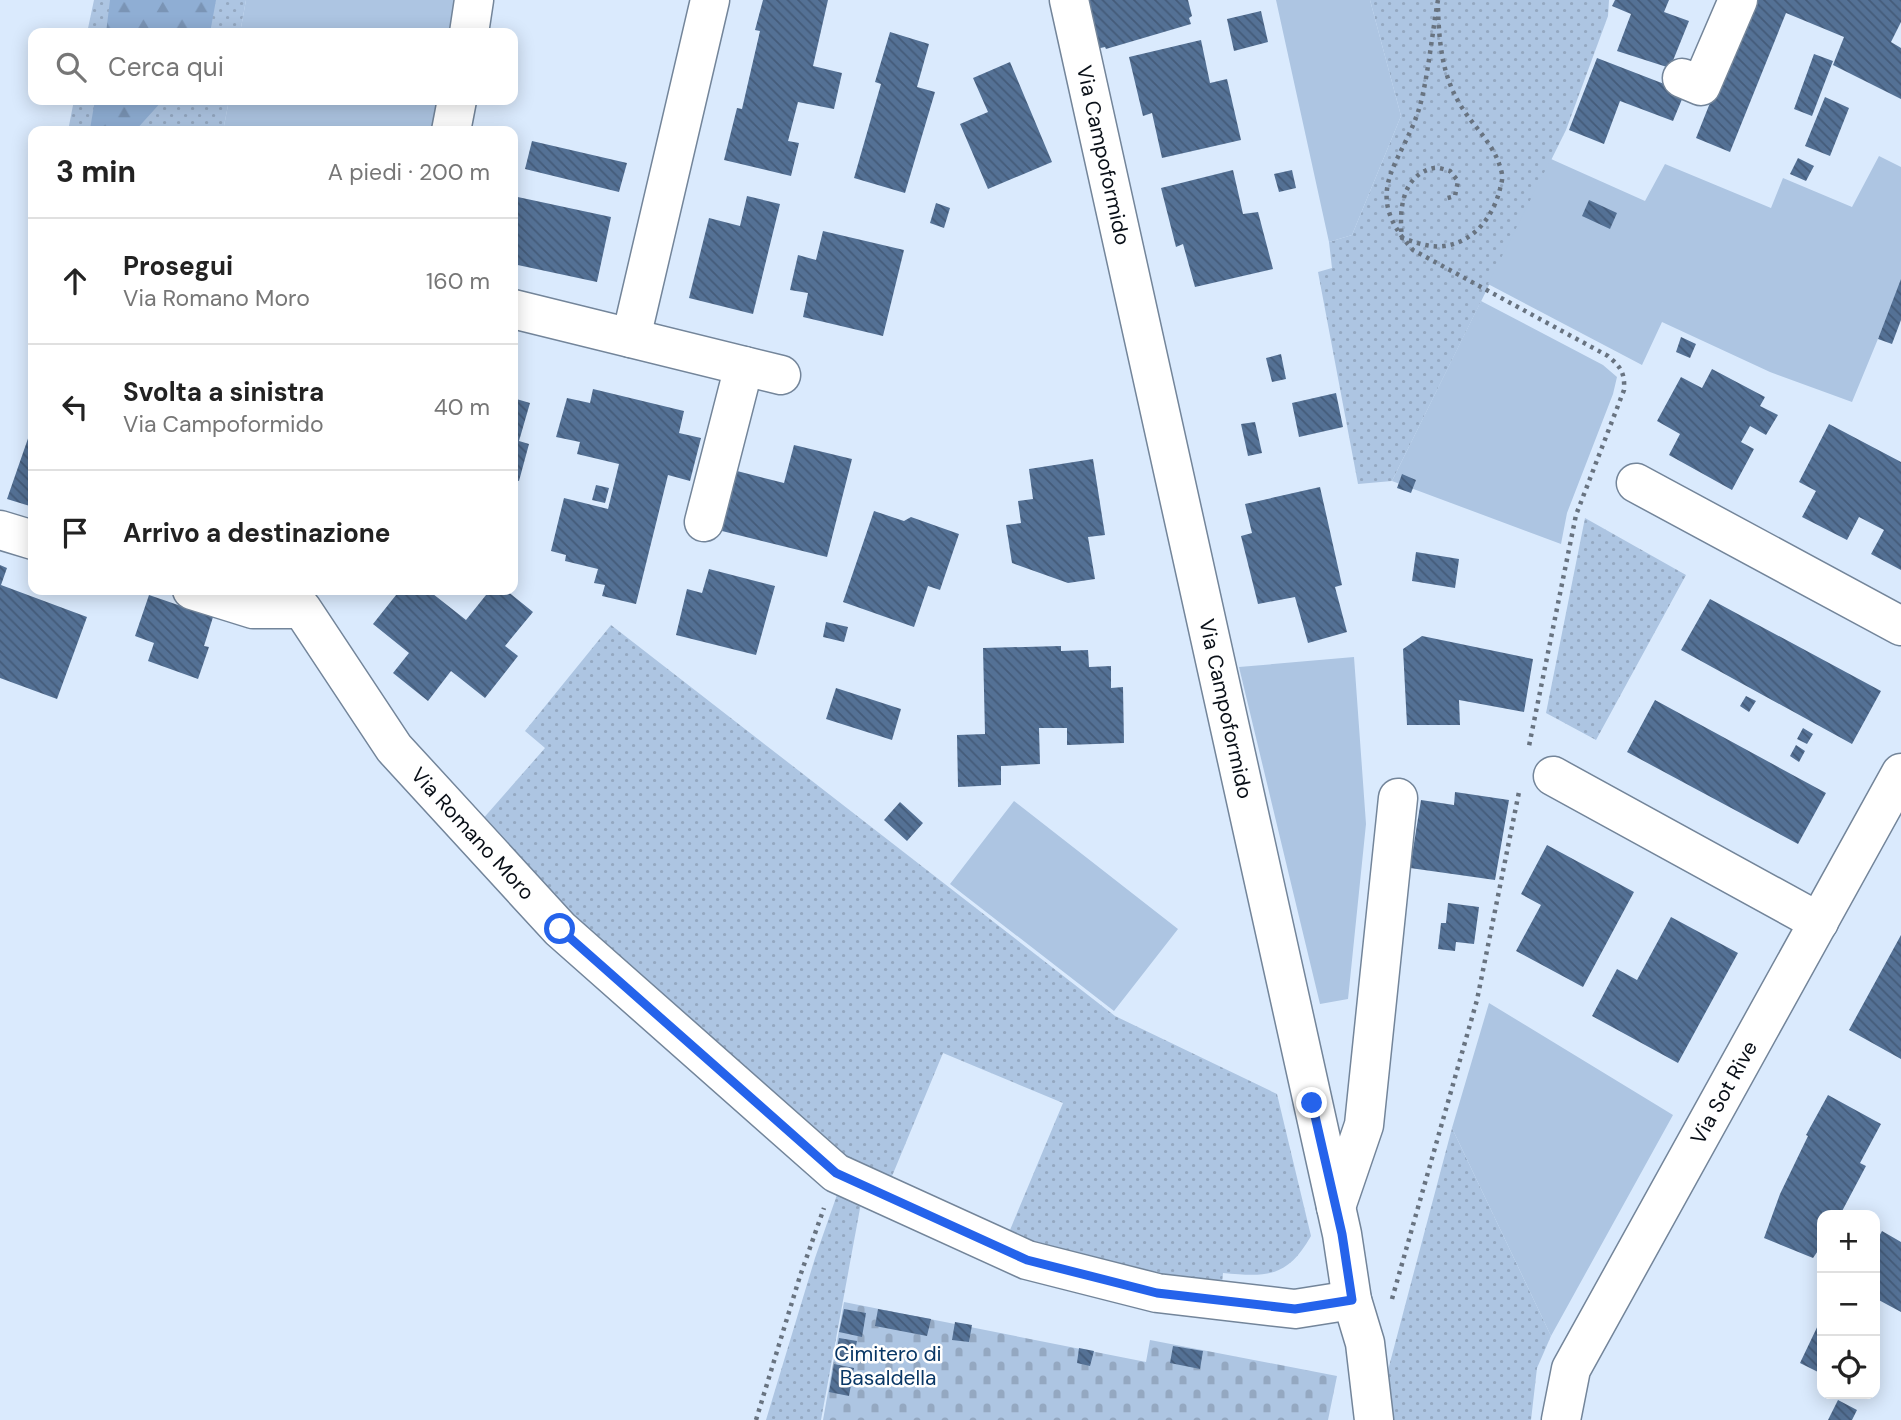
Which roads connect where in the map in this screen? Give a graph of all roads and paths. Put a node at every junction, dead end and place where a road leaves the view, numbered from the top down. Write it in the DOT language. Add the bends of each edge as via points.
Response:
graph roads {
  1 [pos="474,0"];
  2 [pos="710,0"];
  3 [pos="1069,0"];
  4 [pos="1438,0"];
  5 [pos="1738,0"];
  6 [pos="470,28"];
  7 [pos="1682,78"];
  8 [pos="456,105"];
  9 [pos="452,126"];
  10 [pos="1444,199"];
  11 [pos="1402,238"];
  12 [pos="518,310"];
  13 [pos="631,338"];
  14 [pos="744,366"];
  15 [pos="781,374"];
  16 [pos="1636,483"];
  17 [pos="705,522"];
  18 [pos="0,530"];
  19 [pos="28,538"];
  20 [pos="208,595"];
  21 [pos="315,599"];
  22 [pos="1901,626"];
  23 [pos="1533,773"];
  24 [pos="1901,773"];
  25 [pos="1398,798"];
  26 [pos="1819,922"];
  27 [pos="836,1173"];
  28 [pos="1336,1207"];
  29 [pos="1352,1300"];
  30 [pos="1365,1343"];
  31 [pos="756,1420"];
  32 [pos="1374,1420"];
  33 [pos="1561,1420"];
  1 -- 6 [label="street"];
  2 -- 13 [label="street"];
  3 -- 28 [label="street, Via Campoformido"];
  4 -- 11 [label="path" via="1420,104 1387,181 1389,215"];
  4 -- 11 [label="path" via="1440,46 1448,77 1461,106 1494,150 1503,177 1496,206 1483,226 1463,240 1443,246"];
  5 -- 7 [label="street" via="1701,86"];
  8 -- 9 [label="street"];
  10 -- 11 [label="path" via="1455,196 1458,181 1450,171 1434,168 1418,176 1405,192 1399,215"];
  11 -- 23 [label="path" via="1429,260 1608,356 1625,377 1576,515"];
  12 -- 13 [label="street"];
  13 -- 14 [label="street"];
  14 -- 15 [label="street"];
  14 -- 17 [label="street"];
  16 -- 22 [label="street"];
  18 -- 19 [label="street"];
  20 -- 21 [label="street, Via Romano Moro" via="253,609"];
  21 -- 27 [label="street, Via Romano Moro" via="394,748 560,929"];
  23 -- 26 [label="street"];
  23 -- 30 [label="path" via="1477,1000 1381,1338"];
  24 -- 26 [label="street, Via Sot Rive"];
  25 -- 28 [label="street" via="1364,1125"];
  26 -- 33 [label="street, Via Sot Rive" via="1571,1369"];
  27 -- 29 [label="street, Via Romano Moro" via="1027,1260 1157,1293 1295,1309"];
  27 -- 31 [label="path"];
  28 -- 29 [label="street, Via Campoformido"];
  29 -- 30 [label="street, Via Campoformido"];
  30 -- 32 [label="street, Via Campoformido"];
}
